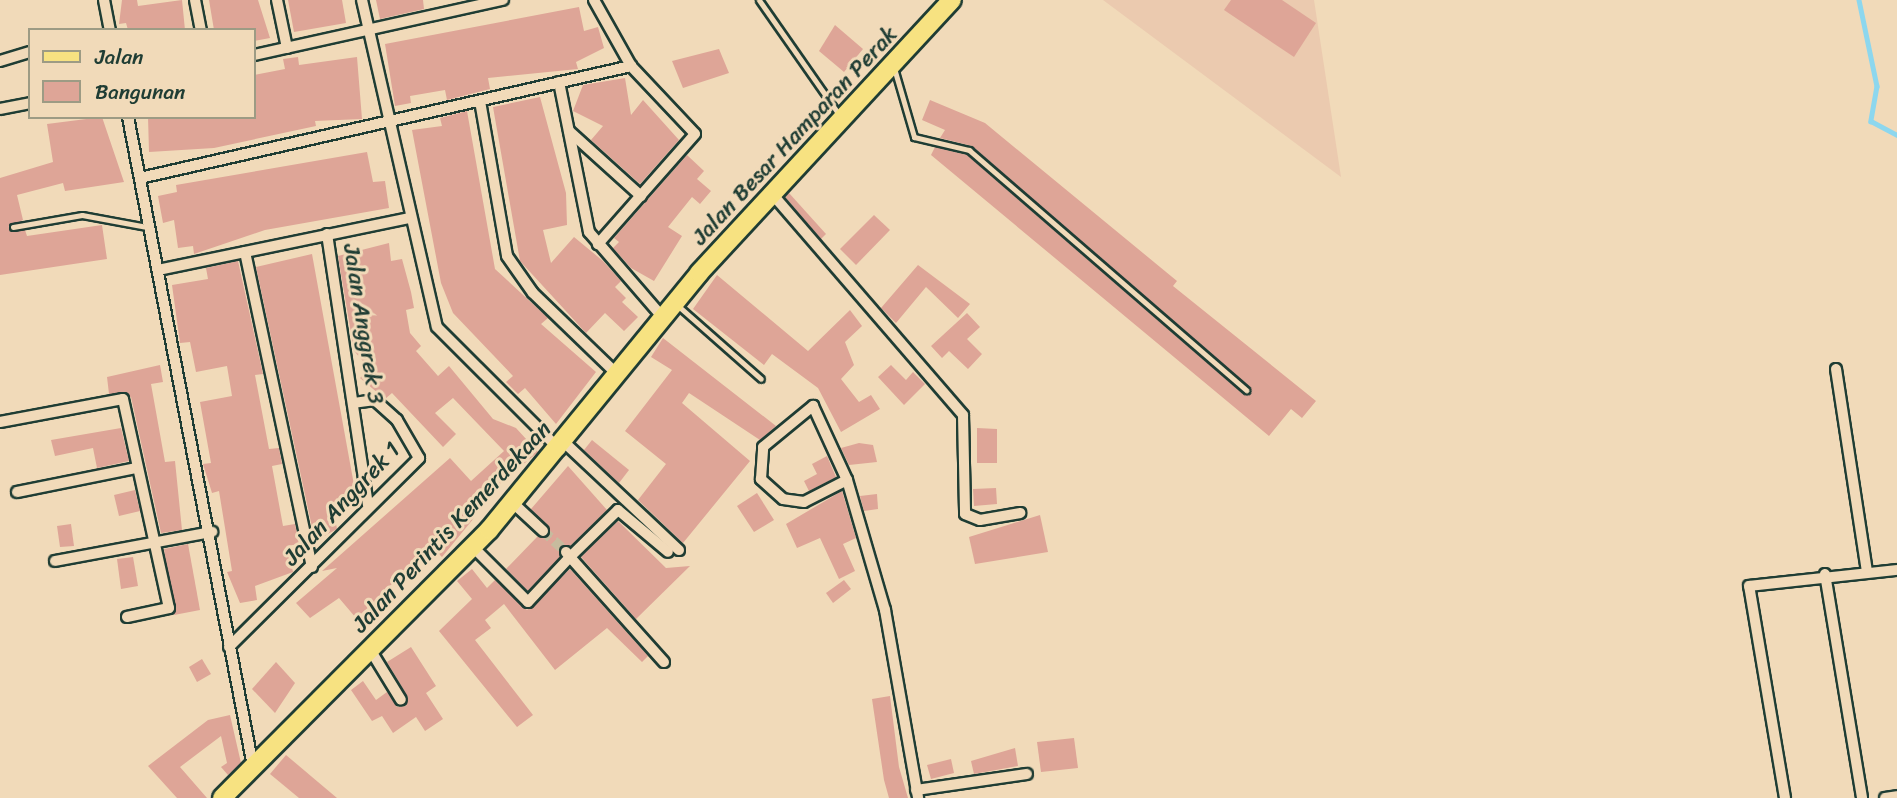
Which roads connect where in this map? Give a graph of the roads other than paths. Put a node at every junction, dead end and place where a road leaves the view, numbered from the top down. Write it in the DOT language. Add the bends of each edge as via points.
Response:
graph roads {
  1 [pos="104,0"];
  2 [pos="195,0"];
  3 [pos="276,0"];
  4 [pos="362,0"];
  5 [pos="502,0"];
  6 [pos="594,0"];
  7 [pos="759,0"];
  8 [pos="952,0"];
  9 [pos="108,28"];
  10 [pos="201,28"];
  11 [pos="368,31"];
  12 [pos="287,48"];
  13 [pos="28,53"];
  14 [pos="256,55"];
  15 [pos="0,61"];
  16 [pos="631,66"];
  17 [pos="894,68"];
  18 [pos="559,82"];
  19 [pos="480,101"];
  20 [pos="28,103"];
  21 [pos="0,109"];
  22 [pos="128,119"];
  23 [pos="388,121"];
  24 [pos="844,121"];
  25 [pos="569,131"];
  26 [pos="140,178"];
  27 [pos="641,196"];
  28 [pos="774,196"];
  29 [pos="409,218"];
  30 [pos="13,227"];
  31 [pos="150,228"];
  32 [pos="327,234"];
  33 [pos="598,244"];
  34 [pos="245,252"];
  35 [pos="158,270"];
  36 [pos="699,273"];
  37 [pos="676,304"];
  38 [pos="664,319"];
  39 [pos="1836,369"];
  40 [pos="618,375"];
  41 [pos="761,379"];
  42 [pos="1246,390"];
  43 [pos="354,403"];
  44 [pos="0,422"];
  45 [pos="563,447"];
  46 [pos="136,468"];
  47 [pos="846,480"];
  48 [pos="17,492"];
  49 [pos="513,503"];
  50 [pos="368,505"];
  51 [pos="1020,513"];
  52 [pos="543,531"];
  53 [pos="212,532"];
  54 [pos="150,544"];
  55 [pos="472,546"];
  56 [pos="568,554"];
  57 [pos="55,561"];
  58 [pos="312,567"];
  59 [pos="1897,570"];
  60 [pos="1867,572"];
  61 [pos="1825,574"];
  62 [pos="127,617"];
  63 [pos="229,647"];
  64 [pos="371,651"];
  65 [pos="664,662"];
  66 [pos="401,700"];
  67 [pos="253,766"];
  68 [pos="1027,774"];
  69 [pos="917,794"];
  70 [pos="1897,796"];
  71 [pos="222,798"];
  72 [pos="1785,798"];
  73 [pos="1862,798"];
  74 [pos="1885,798"];
  1 -- 9 [label="street"];
  2 -- 10 [label="street"];
  3 -- 12 [label="street"];
  4 -- 11 [label="street"];
  5 -- 11 [label="street"];
  6 -- 16 [label="street"];
  7 -- 24 [label="lane"];
  8 -- 17 [label="main road, Jalan Besar Hamparan Perak"];
  11 -- 12 [label="street"];
  11 -- 23 [label="street"];
  12 -- 14 [label="street"];
  13 -- 15 [label="street"];
  16 -- 18 [label="street"];
  16 -- 27 [label="street" via="695,134"];
  17 -- 24 [label="main road, Jalan Besar Hamparan Perak"];
  17 -- 42 [label="lane" via="915,136 969,150"];
  18 -- 19 [label="street"];
  18 -- 25 [label="street"];
  19 -- 23 [label="street"];
  19 -- 40 [label="street" via="507,256 533,293"];
  20 -- 21 [label="street"];
  22 -- 26 [label="street"];
  23 -- 26 [label="street"];
  23 -- 29 [label="street"];
  24 -- 28 [label="main road, Jalan Besar Hamparan Perak"];
  25 -- 27 [label="street"];
  25 -- 33 [label="street" via="583,215"];
  26 -- 31 [label="street"];
  27 -- 33 [label="street"];
  28 -- 36 [label="main road, Jalan Besar Hamparan Perak"];
  28 -- 51 [label="street" via="962,415 965,514 980,520"];
  29 -- 32 [label="street"];
  29 -- 45 [label="street" via="430,306 446,340"];
  30 -- 31 [label="lane" via="82,215"];
  31 -- 35 [label="street"];
  32 -- 34 [label="street"];
  32 -- 43 [label="street, Jalan Anggrek 3"];
  33 -- 38 [label="street"];
  34 -- 35 [label="street"];
  34 -- 58 [label="street"];
  35 -- 53 [label="street"];
  36 -- 37 [label="main road, Jalan Perintis Kemerdekaan"];
  37 -- 38 [label="main road, Jalan Perintis Kemerdekaan"];
  37 -- 41 [label="lane"];
  38 -- 40 [label="main road, Jalan Perintis Kemerdekaan"];
  39 -- 60 [label="street"];
  40 -- 45 [label="main road, Jalan Perintis Kemerdekaan"];
  43 -- 50 [label="street, Jalan Anggrek 3"];
  43 -- 50 [label="street, Jalan Anggrek 1" via="375,400 418,449 415,463"];
  44 -- 46 [label="street" via="123,399"];
  45 -- 49 [label="main road, Jalan Perintis Kemerdekaan"];
  45 -- 56 [label="street" via="673,551 618,510"];
  46 -- 48 [label="street"];
  46 -- 54 [label="street"];
  47 -- 47 [label="street" via="813,406 763,447 761,479 783,499 804,502"];
  47 -- 69 [label="street" via="885,610"];
  49 -- 52 [label="street"];
  49 -- 55 [label="main road, Jalan Perintis Kemerdekaan"];
  50 -- 58 [label="street, Jalan Anggrek 1" via="360,522"];
  53 -- 54 [label="street"];
  53 -- 63 [label="street"];
  54 -- 57 [label="street"];
  54 -- 62 [label="street" via="169,608"];
  55 -- 56 [label="street" via="528,602"];
  55 -- 64 [label="main road, Jalan Perintis Kemerdekaan"];
  56 -- 65 [label="street"];
  58 -- 63 [label="street, Jalan Anggrek 1"];
  59 -- 60 [label="street"];
  60 -- 61 [label="street"];
  61 -- 72 [label="street" via="1749,586"];
  61 -- 73 [label="street"];
  63 -- 67 [label="street"];
  64 -- 66 [label="street"];
  64 -- 67 [label="main road, Jalan Perintis Kemerdekaan"];
  67 -- 71 [label="main road, Jalan Perintis Kemerdekaan"];
  68 -- 69 [label="street"];
  70 -- 74 [label="street"];
}
